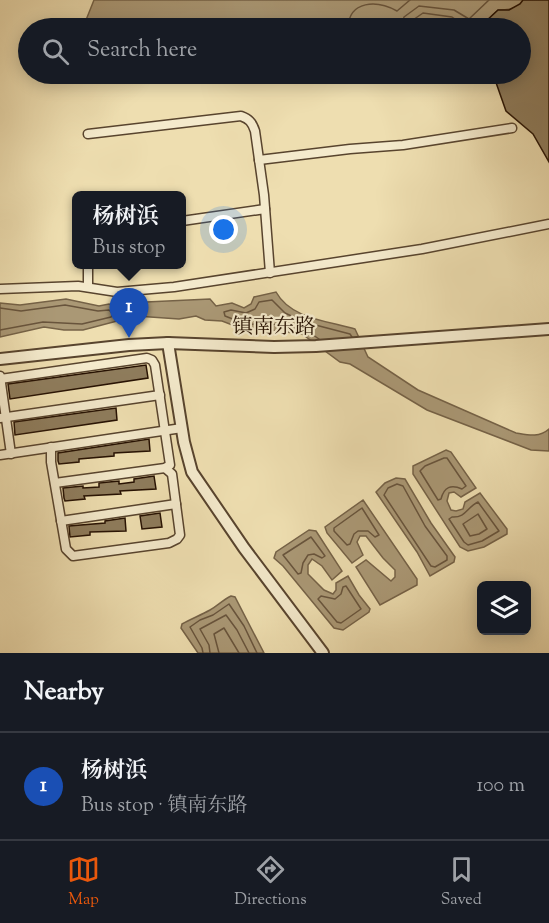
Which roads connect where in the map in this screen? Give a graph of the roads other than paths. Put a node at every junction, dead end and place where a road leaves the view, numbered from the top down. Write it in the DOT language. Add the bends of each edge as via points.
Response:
graph roads {
  1 [pos="512,128"];
  2 [pos="88,134"];
  3 [pos="259,160"];
  4 [pos="266,210"];
  5 [pos="186,220"];
  6 [pos="549,224"];
  7 [pos="87,269"];
  8 [pos="270,273"];
  9 [pos="88,287"];
  10 [pos="0,289"];
  11 [pos="549,329"];
  12 [pos="168,343"];
  13 [pos="0,358"];
  14 [pos="0,378"];
  15 [pos="160,395"];
  16 [pos="3,417"];
  17 [pos="182,428"];
  18 [pos="165,430"];
  19 [pos="51,447"];
  20 [pos="11,454"];
  21 [pos="0,455"];
  22 [pos="165,468"];
  23 [pos="55,483"];
  24 [pos="176,504"];
  25 [pos="61,521"];
  26 [pos="323,653"];
  1 -- 3 [label="street" via="403,145"];
  2 -- 3 [label="street" via="241,116 252,123"];
  3 -- 4 [label="street"];
  4 -- 5 [label="street"];
  4 -- 8 [label="street"];
  6 -- 8 [label="street"];
  7 -- 9 [label="street"];
  8 -- 9 [label="street" via="117,292"];
  9 -- 10 [label="street"];
  11 -- 12 [label="street, 镇南东路" via="316,346"];
  12 -- 13 [label="street, 镇南东路"];
  12 -- 17 [label="street"];
  14 -- 15 [label="street" via="147,358 155,365"];
  14 -- 16 [label="street"];
  15 -- 16 [label="street"];
  15 -- 18 [label="street"];
  16 -- 20 [label="street"];
  17 -- 18 [label="street"];
  17 -- 26 [label="street" via="190,465 203,490"];
  18 -- 19 [label="street"];
  18 -- 22 [label="street" via="170,465"];
  19 -- 20 [label="street"];
  19 -- 23 [label="street"];
  20 -- 21 [label="street"];
  22 -- 23 [label="street"];
  22 -- 24 [label="street" via="172,474"];
  23 -- 25 [label="street"];
  24 -- 25 [label="street"];
  24 -- 25 [label="street" via="180,535 177,539 113,552 69,554"];
}
